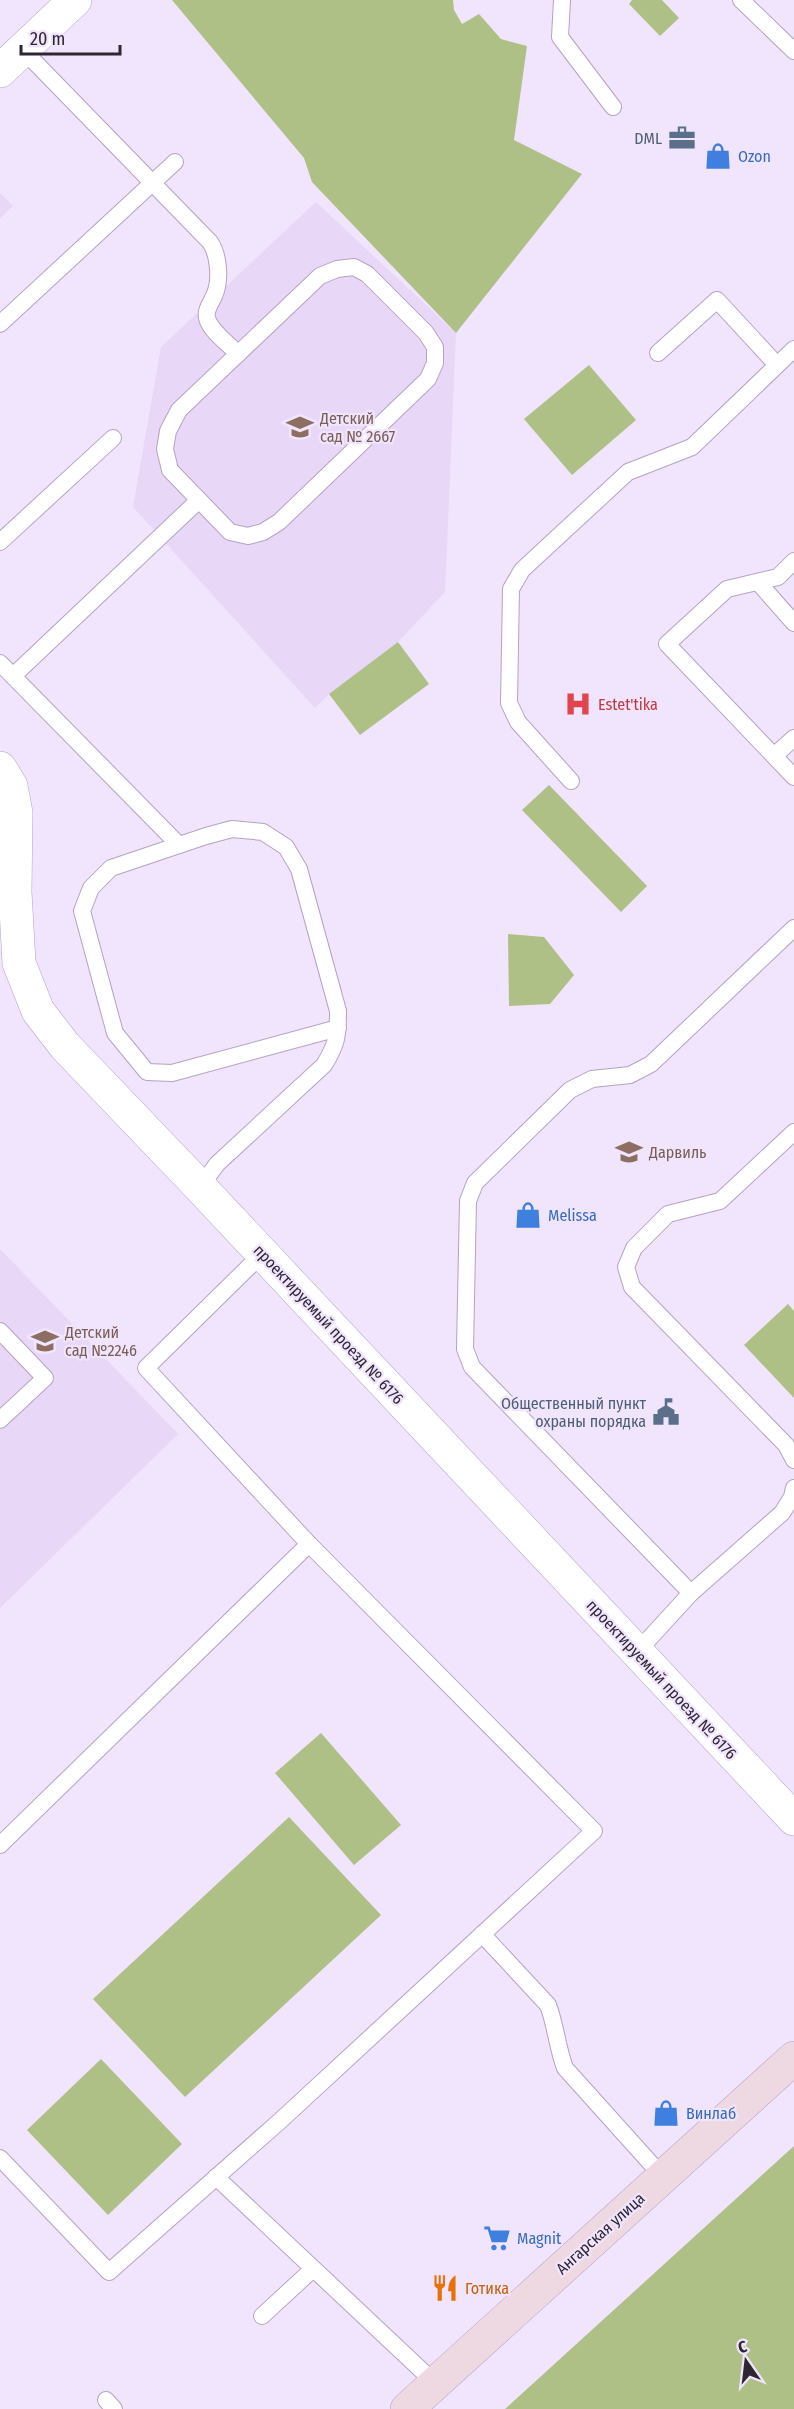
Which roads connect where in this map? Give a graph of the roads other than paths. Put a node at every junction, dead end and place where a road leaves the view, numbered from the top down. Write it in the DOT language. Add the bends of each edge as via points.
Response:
graph roads {
  1 [pos="75,0"];
  2 [pos="562,0"];
  3 [pos="741,0"];
  4 [pos="794,51"];
  5 [pos="12,60"];
  6 [pos="613,107"];
  7 [pos="175,162"];
  8 [pos="152,182"];
  9 [pos="0,324"];
  10 [pos="794,349"];
  11 [pos="658,353"];
  12 [pos="238,354"];
  13 [pos="777,365"];
  14 [pos="113,438"];
  15 [pos="199,500"];
  16 [pos="0,542"];
  17 [pos="794,561"];
  18 [pos="758,582"];
  19 [pos="794,623"];
  20 [pos="0,663"];
  21 [pos="13,676"];
  22 [pos="794,738"];
  23 [pos="774,756"];
  24 [pos="0,768"];
  25 [pos="794,777"];
  26 [pos="572,781"];
  27 [pos="179,845"];
  28 [pos="794,928"];
  29 [pos="338,1029"];
  30 [pos="794,1132"];
  31 [pos="200,1187"];
  32 [pos="263,1253"];
  33 [pos="0,1331"];
  34 [pos="0,1420"];
  35 [pos="794,1460"];
  36 [pos="794,1488"];
  37 [pos="309,1544"];
  38 [pos="691,1593"];
  39 [pos="636,1653"];
  40 [pos="794,1819"];
  41 [pos="0,1845"];
  42 [pos="482,1934"];
  43 [pos="794,2058"];
  44 [pos="0,2158"];
  45 [pos="216,2177"];
  46 [pos="663,2177"];
  47 [pos="313,2269"];
  48 [pos="262,2316"];
  49 [pos="435,2383"];
  50 [pos="407,2409"];
  1 -- 5 [label="street"];
  2 -- 6 [label="lane" via="560,37"];
  3 -- 4 [label="lane"];
  5 -- 8 [label="lane"];
  7 -- 8 [label="lane"];
  8 -- 9 [label="lane"];
  8 -- 12 [label="lane" via="216,251 219,263 215,295 209,303 207,319"];
  10 -- 13 [label="lane"];
  11 -- 13 [label="lane" via="717,300"];
  12 -- 15 [label="lane" via="179,410 168,430 165,449 170,470"];
  12 -- 15 [label="lane" via="320,276 354,267 367,274 426,333 435,347 435,363 428,379 279,522 263,532 249,536 230,532"];
  13 -- 26 [label="lane" via="692,447 628,472 522,570 511,589 509,703 518,722"];
  14 -- 16 [label="lane"];
  15 -- 21 [label="lane"];
  17 -- 18 [label="lane" via="778,577"];
  18 -- 19 [label="lane"];
  18 -- 23 [label="lane" via="727,590 667,644"];
  20 -- 21 [label="lane"];
  21 -- 27 [label="lane"];
  22 -- 23 [label="lane"];
  23 -- 25 [label="lane"];
  24 -- 31 [label="street, проектируемый проезд № 6176" via="11,786 16,813 19,963 38,1011 82,1066"];
  27 -- 29 [label="lane" via="232,829 262,832 285,848 299,869 338,1011"];
  27 -- 29 [label="lane" via="111,868 91,888 82,911 115,1033 147,1072 172,1073"];
  28 -- 38 [label="lane" via="651,1064 630,1075 592,1079 570,1090 475,1184 468,1201 465,1349 472,1367"];
  29 -- 31 [label="lane" via="335,1047 324,1065 217,1164"];
  30 -- 35 [label="lane" via="720,1201 668,1214 634,1248 626,1267 632,1287 786,1445"];
  31 -- 32 [label="street, проектируемый проезд № 6176"];
  32 -- 37 [label="lane" via="146,1368"];
  32 -- 39 [label="street, проектируемый проезд № 6176"];
  33 -- 34 [label="lane" via="45,1377"];
  36 -- 38 [label="lane" via="782,1513"];
  37 -- 41 [label="lane"];
  37 -- 42 [label="lane" via="594,1831"];
  38 -- 39 [label="lane"];
  39 -- 40 [label="street, проектируемый проезд № 6176"];
  42 -- 45 [label="lane"];
  42 -- 46 [label="lane" via="548,2005 565,2068"];
  43 -- 46 [label="street, Ангарская улица"];
  44 -- 45 [label="lane" via="110,2272"];
  45 -- 47 [label="lane"];
  46 -- 49 [label="street, Ангарская улица"];
  47 -- 48 [label="lane"];
  47 -- 49 [label="lane"];
  49 -- 50 [label="street, Ангарская улица"];
}
